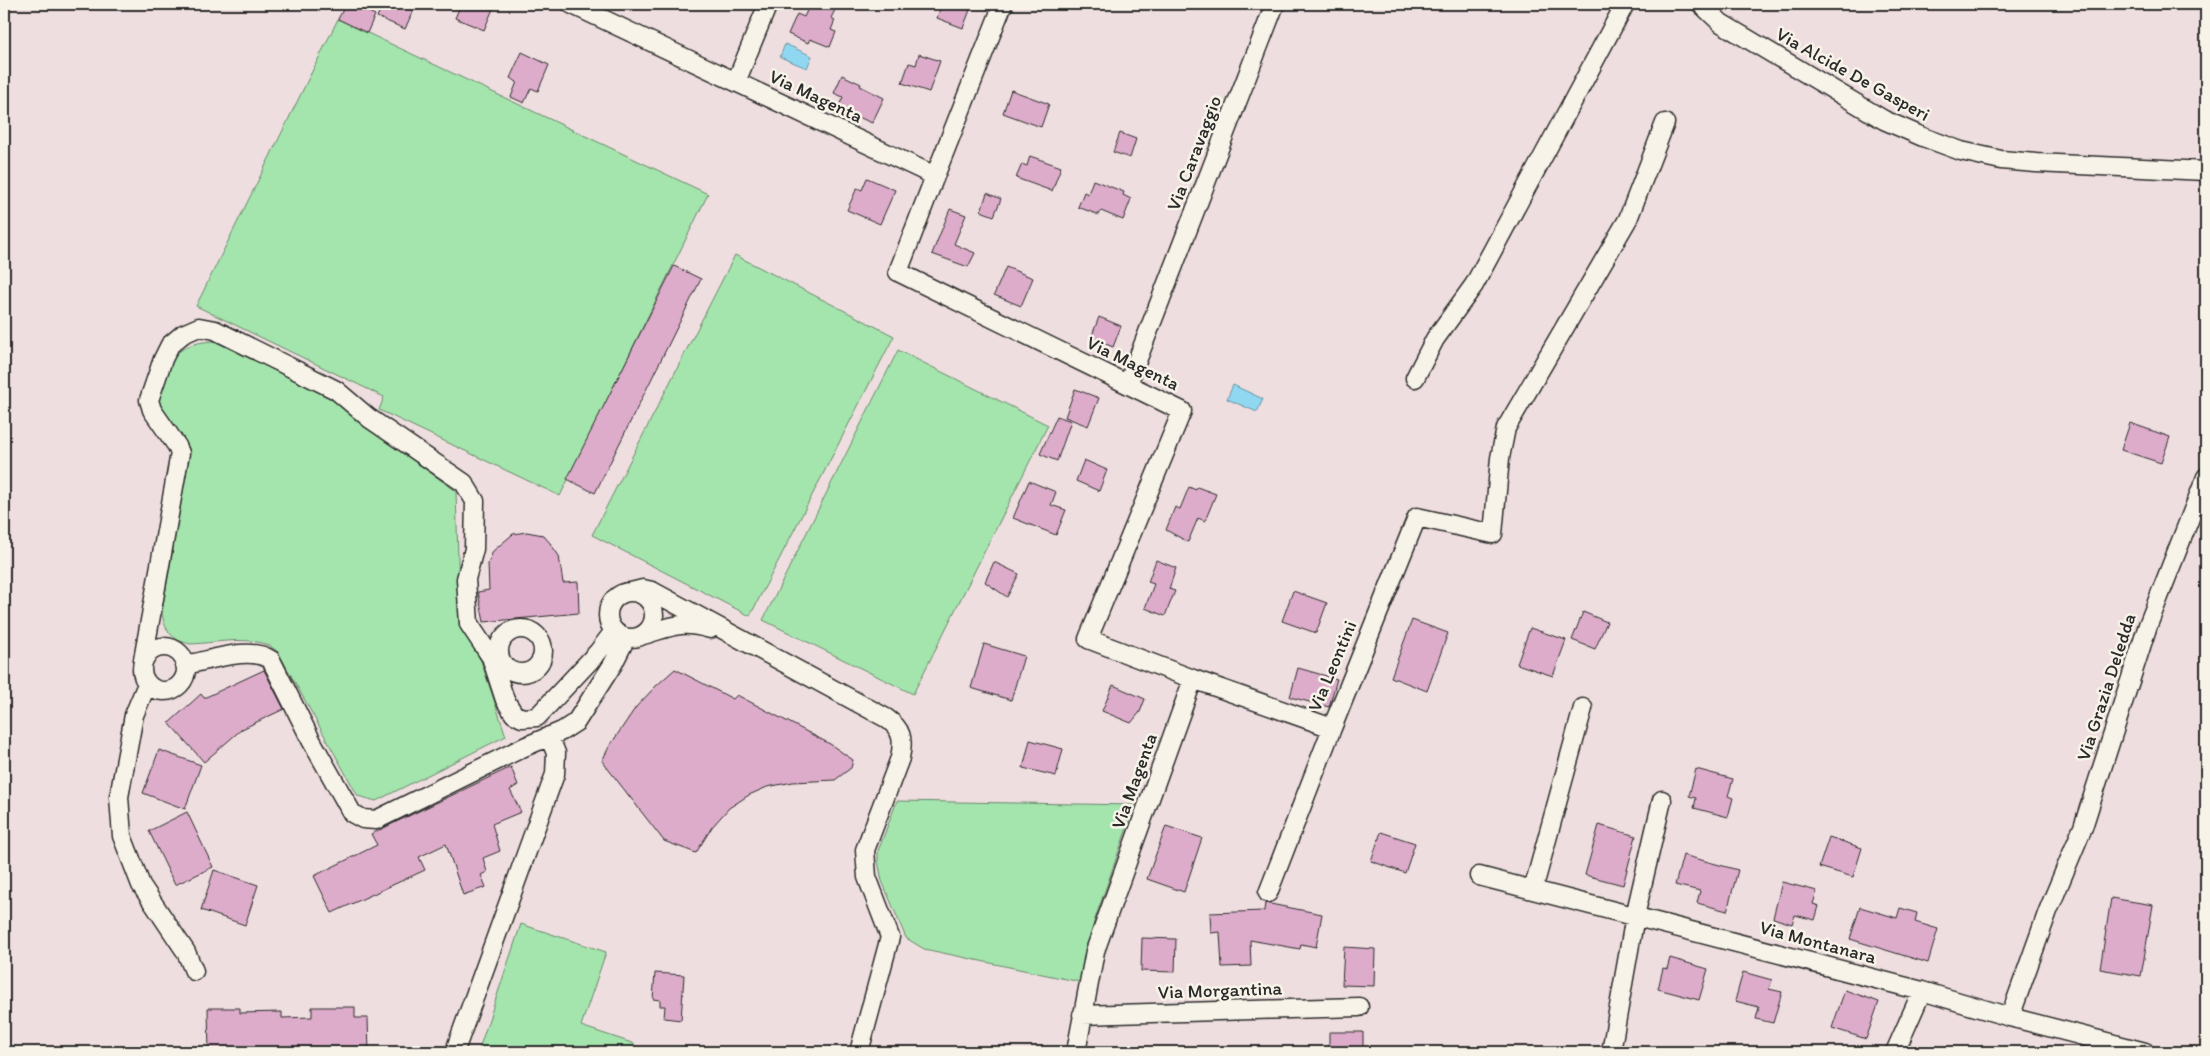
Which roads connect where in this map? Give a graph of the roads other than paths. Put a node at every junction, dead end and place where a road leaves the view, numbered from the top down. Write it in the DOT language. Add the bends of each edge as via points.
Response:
graph roads {
  1 [pos="571,4"];
  2 [pos="768,4"];
  3 [pos="1003,4"];
  4 [pos="1275,4"];
  5 [pos="1625,4"];
  6 [pos="1690,4"];
  7 [pos="1701,4"];
  8 [pos="1721,23"];
  9 [pos="736,82"];
  10 [pos="1665,123"];
  11 [pos="2206,171"];
  12 [pos="935,176"];
  13 [pos="1415,378"];
  14 [pos="1128,384"];
  15 [pos="2206,477"];
  16 [pos="632,592"];
  17 [pos="152,603"];
  18 [pos="620,634"];
  19 [pos="644,635"];
  20 [pos="734,637"];
  21 [pos="172,649"];
  22 [pos="143,660"];
  23 [pos="185,665"];
  24 [pos="1193,679"];
  25 [pos="147,684"];
  26 [pos="1583,708"];
  27 [pos="1332,728"];
  28 [pos="550,736"];
  29 [pos="1662,800"];
  30 [pos="1479,876"];
  31 [pos="1533,890"];
  32 [pos="1268,893"];
  33 [pos="1635,916"];
  34 [pos="194,971"];
  35 [pos="1922,991"];
  36 [pos="1359,1007"];
  37 [pos="1082,1015"];
  38 [pos="2010,1017"];
  39 [pos="457,1046"];
  40 [pos="859,1052"];
  41 [pos="1076,1052"];
  42 [pos="1611,1052"];
  43 [pos="1895,1052"];
  44 [pos="2145,1052"];
  1 -- 9 [label="street, Via Magenta"];
  2 -- 9 [label="street"];
  3 -- 12 [label="street"];
  4 -- 14 [label="street, Via Caravaggio"];
  5 -- 13 [label="street" via="1474,285 1435,339"];
  6 -- 8 [label="street"];
  7 -- 8 [label="street, Via Alcide De Gasperi"];
  8 -- 11 [label="street, Via Alcide De Gasperi" via="1884,120 1961,151 2001,160 2036,163"];
  9 -- 12 [label="street, Via Magenta"];
  10 -- 27 [label="street, Via Leontini" via="1628,219 1506,428 1493,534 1417,517"];
  12 -- 14 [label="street, Via Magenta" via="898,272"];
  14 -- 24 [label="street, Via Magenta" via="1182,411 1088,639"];
  15 -- 38 [label="street, Via Grazia Deledda" via="2148,625 2083,827 2048,911"];
  16 -- 18 [label="street" via="618,596 610,606 608,619"];
  16 -- 19 [label="street" via="644,596 653,606 652,624"];
  16 -- 20 [label="street" via="652,591"];
  17 -- 18 [label="street" via="180,454 149,400 170,345 199,327 215,330 336,390 369,418 464,483 475,501 474,549 466,579 470,624 496,657 505,700 514,714 522,718 537,717 598,652"];
  17 -- 21 [label="street" via="158,629"];
  17 -- 22 [label="street"];
  18 -- 19 [label="street" via="635,638"];
  18 -- 28 [label="street" via="613,664 576,722"];
  19 -- 20 [label="street" via="687,624"];
  20 -- 40 [label="street" via="886,718 902,734 900,758 864,850 867,878 890,937"];
  21 -- 22 [label="street" via="155,648"];
  21 -- 23 [label="street" via="182,657"];
  22 -- 25 [label="street" via="142,673"];
  23 -- 25 [label="street" via="184,678 176,688 159,691"];
  23 -- 28 [label="street" via="251,652 271,660 352,813 363,819 376,820"];
  24 -- 27 [label="street, Via Leontini"];
  24 -- 37 [label="street, Via Magenta" via="1096,950"];
  25 -- 34 [label="street" via="134,715 118,797 122,836 140,886 186,952"];
  26 -- 31 [label="street"];
  27 -- 32 [label="street"];
  28 -- 39 [label="street" via="556,753 555,774"];
  29 -- 33 [label="street"];
  30 -- 31 [label="street, Via Montanara"];
  31 -- 33 [label="street, Via Montanara"];
  33 -- 35 [label="street, Via Montanara"];
  33 -- 42 [label="street"];
  35 -- 38 [label="street, Via Montanara"];
  35 -- 43 [label="street"];
  36 -- 37 [label="street, Via Morgantina"];
  37 -- 41 [label="street, Via Magenta"];
  38 -- 44 [label="street, Via Montanara"];
}
